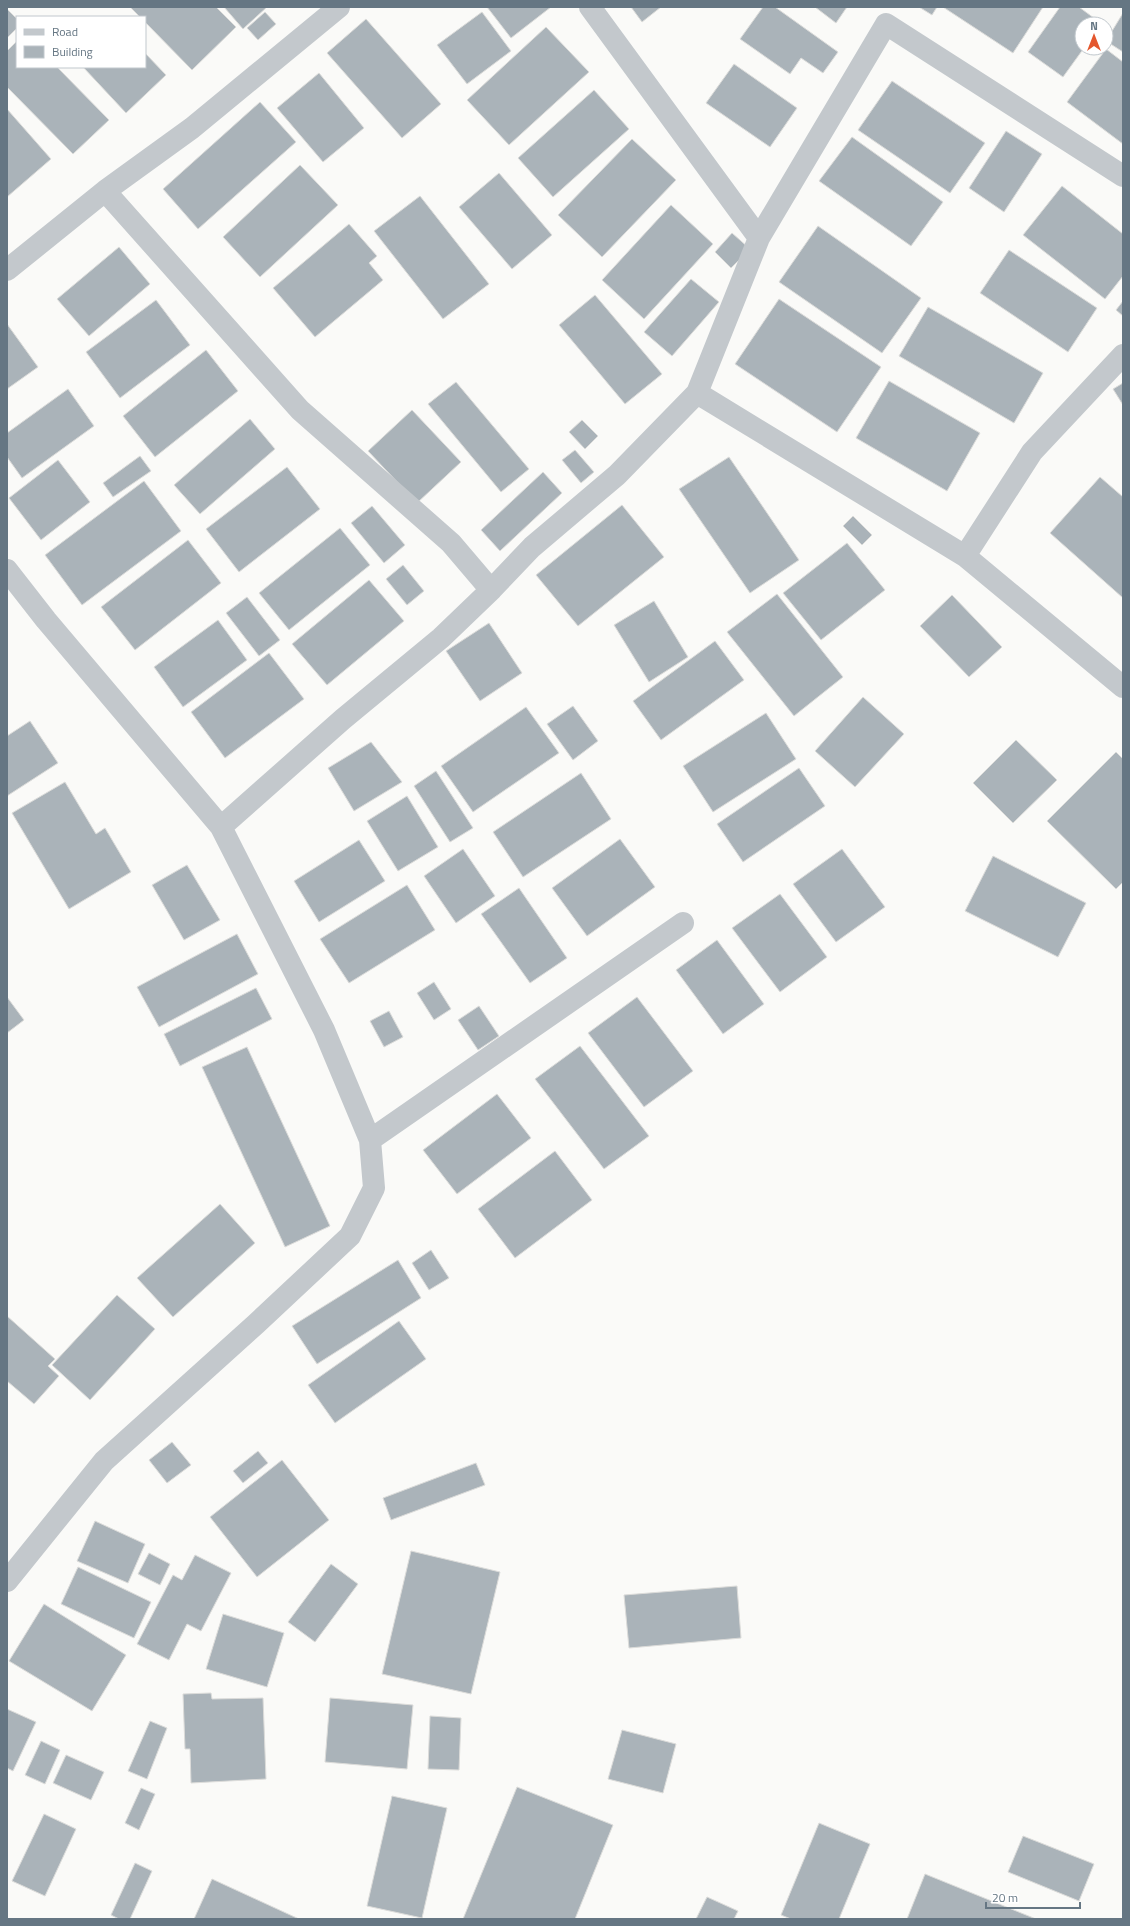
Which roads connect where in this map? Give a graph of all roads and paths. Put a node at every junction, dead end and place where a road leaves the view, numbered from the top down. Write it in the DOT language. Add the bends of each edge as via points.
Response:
graph roads {
  1 [pos="339,7"];
  2 [pos="590,7"];
  3 [pos="889,15"];
  4 [pos="1123,176"];
  5 [pos="105,191"];
  6 [pos="759,238"];
  7 [pos="7,270"];
  8 [pos="1123,355"];
  9 [pos="697,393"];
  10 [pos="965,556"];
  11 [pos="7,570"];
  12 [pos="491,590"];
  13 [pos="1123,687"];
  14 [pos="220,827"];
  15 [pos="683,923"];
  16 [pos="370,1140"];
  17 [pos="7,1581"];
  1 -- 5 [label="street" via="192,128"];
  2 -- 6 [label="street"];
  3 -- 4 [label="street"];
  3 -- 6 [label="street"];
  5 -- 7 [label="street"];
  5 -- 12 [label="street" via="300,410 451,543"];
  6 -- 9 [label="street"];
  8 -- 10 [label="street" via="1032,452"];
  9 -- 10 [label="street"];
  9 -- 12 [label="street" via="616,475 532,547"];
  10 -- 13 [label="street"];
  11 -- 14 [label="street"];
  12 -- 14 [label="street" via="441,638 343,719"];
  14 -- 16 [label="street" via="324,1030"];
  15 -- 16 [label="street"];
  16 -- 17 [label="street" via="374,1188 350,1236 104,1461"];
}
